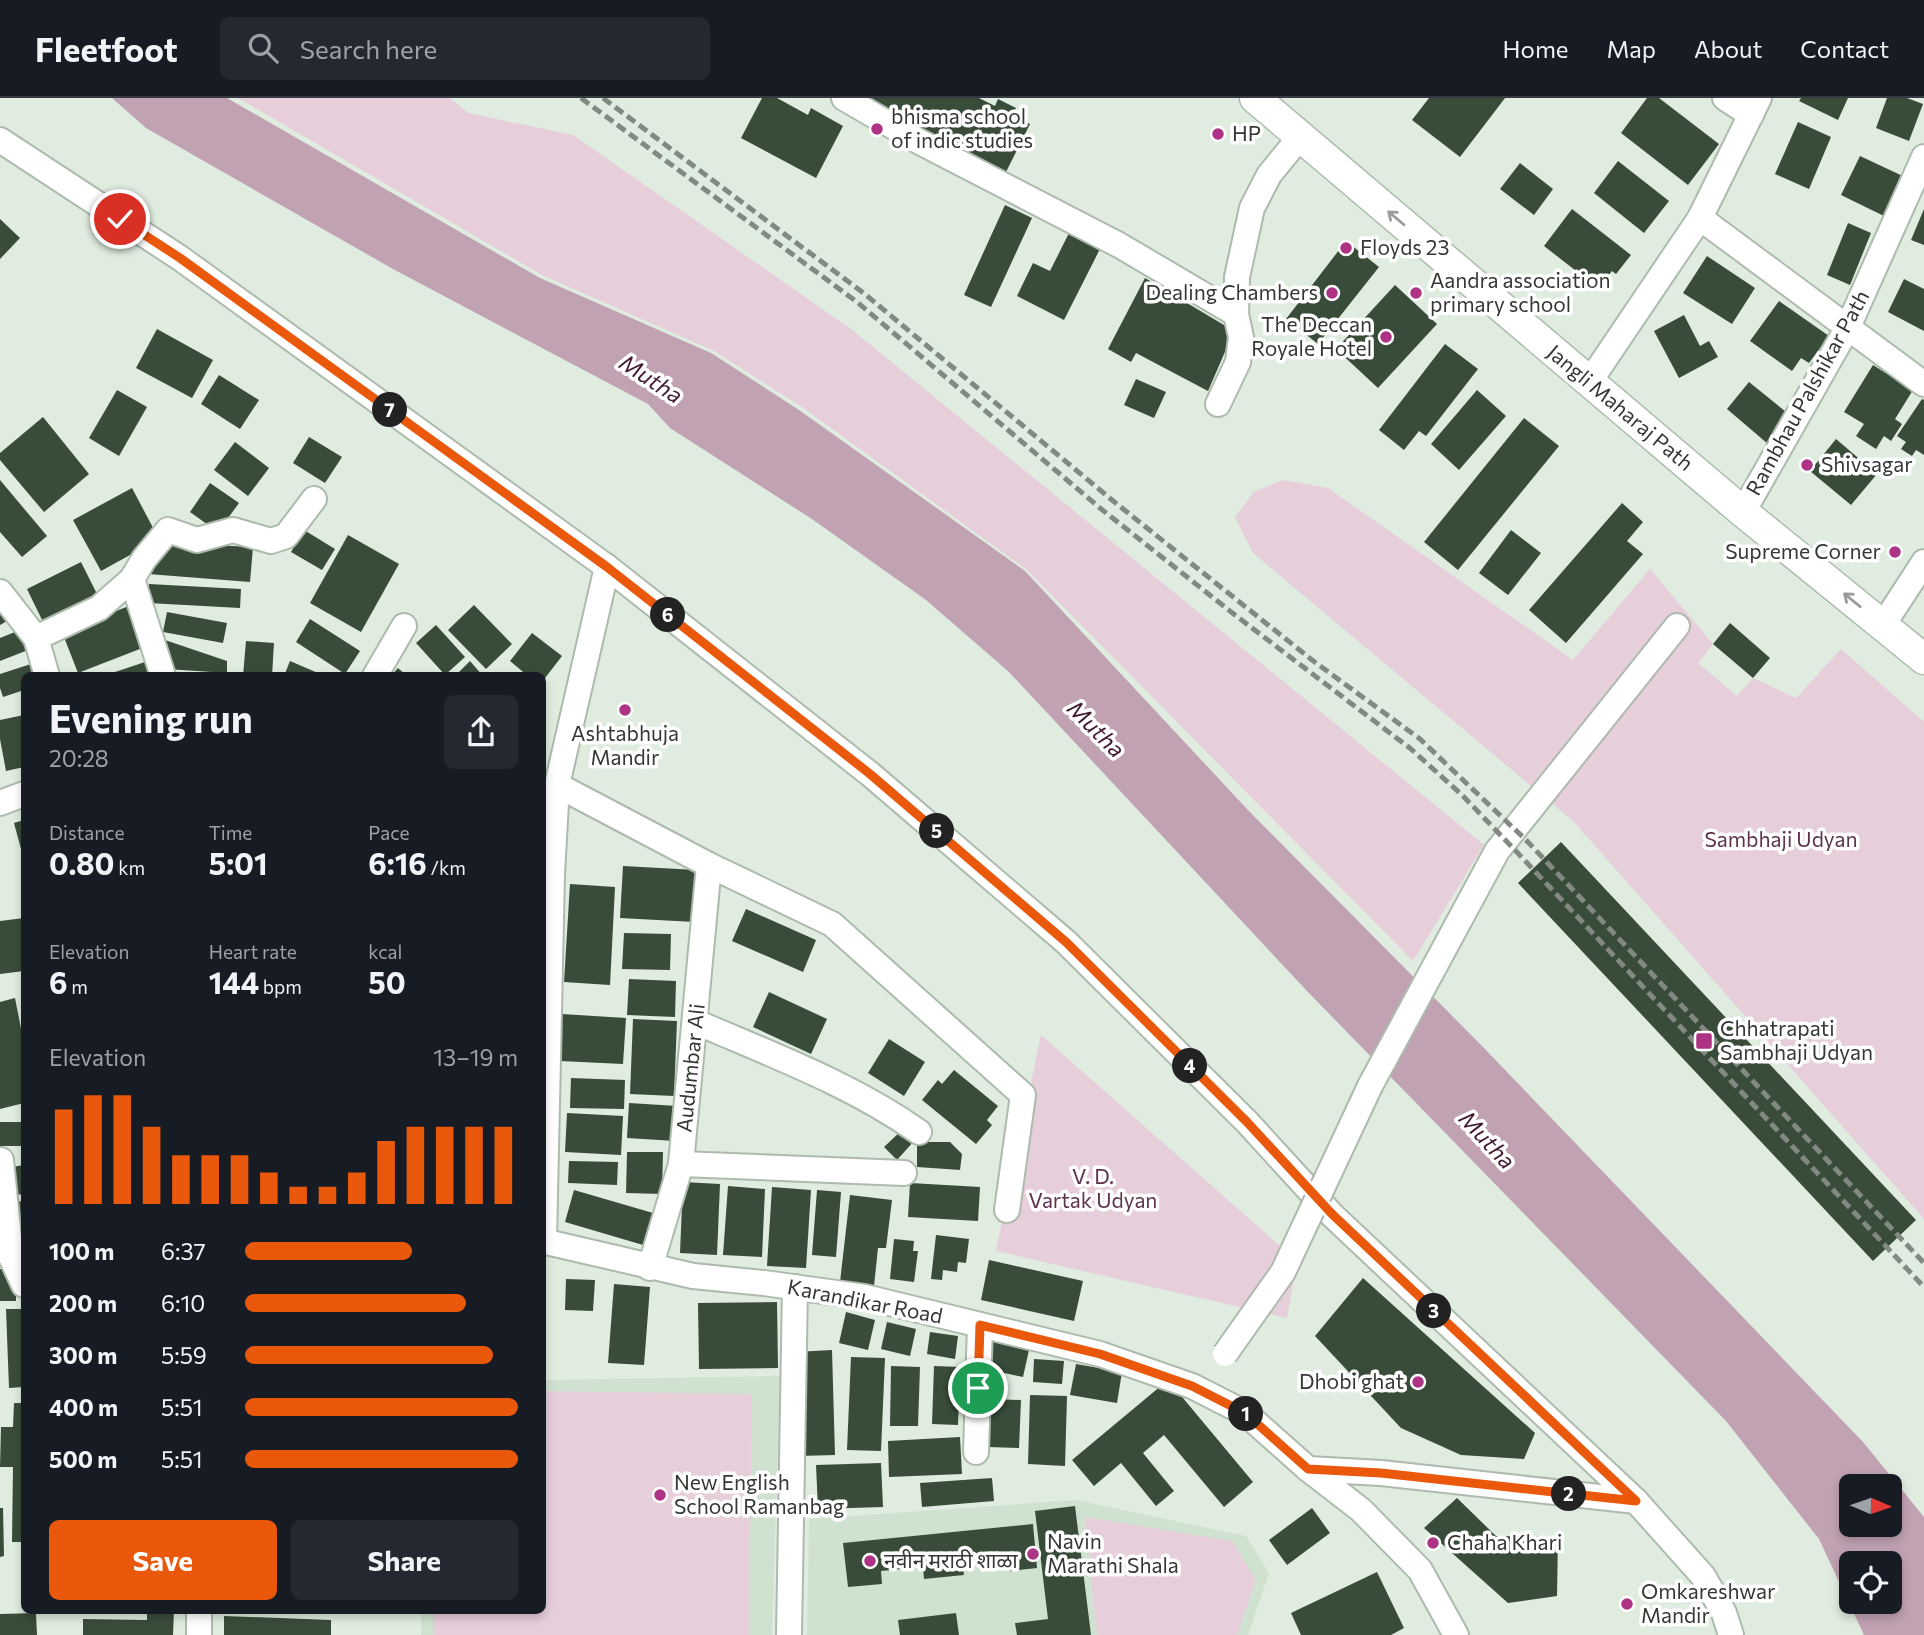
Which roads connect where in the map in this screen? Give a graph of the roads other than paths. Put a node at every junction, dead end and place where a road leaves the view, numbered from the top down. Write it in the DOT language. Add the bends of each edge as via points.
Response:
graph roads {
  1 [pos="844,98"];
  2 [pos="1255,98"];
  3 [pos="1725,98"];
  4 [pos="1755,106"];
  5 [pos="1300,137"];
  6 [pos="0,140"];
  7 [pos="1924,157"];
  8 [pos="1700,218"];
  9 [pos="1236,314"];
  10 [pos="1848,327"];
  11 [pos="1590,381"];
  12 [pos="1924,384"];
  13 [pos="1218,404"];
  14 [pos="314,499"];
  15 [pos="1743,512"];
  16 [pos="1924,562"];
  17 [pos="607,567"];
  18 [pos="132,579"];
  19 [pos="0,592"];
  20 [pos="1884,625"];
  21 [pos="404,626"];
  22 [pos="1677,626"];
  23 [pos="36,638"];
  24 [pos="1924,659"];
  25 [pos="46,672"];
  26 [pos="162,672"];
  27 [pos="377,672"];
  28 [pos="557,785"];
  29 [pos="21,795"];
  30 [pos="0,803"];
  31 [pos="709,865"];
  32 [pos="696,1022"];
  33 [pos="546,1119"];
  34 [pos="919,1132"];
  35 [pos="21,1158"];
  36 [pos="0,1160"];
  37 [pos="681,1164"];
  38 [pos="904,1173"];
  39 [pos="1007,1210"];
  40 [pos="546,1242"];
  41 [pos="650,1268"];
  42 [pos="21,1279"];
  43 [pos="795,1287"];
  44 [pos="980,1325"];
  45 [pos="1224,1354"];
  46 [pos="975,1452"];
  47 [pos="1308,1469"];
  48 [pos="1636,1501"];
  49 [pos="199,1614"];
  50 [pos="199,1635"];
  51 [pos="789,1635"];
  52 [pos="1456,1635"];
  53 [pos="1731,1635"];
  1 -- 9 [label="street" via="1119,245"];
  2 -- 5 [label="main road, Jangli Maharaj Path"];
  3 -- 4 [label="street"];
  4 -- 8 [label="street"];
  5 -- 9 [label="street" via="1269,175 1252,208 1237,276"];
  11 -- 5 [label="main road, Jangli Maharaj Path, one-way"];
  6 -- 17 [label="street" via="180,258"];
  7 -- 10 [label="street, Rambhau Palshikar Path"];
  8 -- 10 [label="street"];
  8 -- 11 [label="street"];
  9 -- 13 [label="street" via="1241,337 1238,362"];
  10 -- 12 [label="street"];
  10 -- 15 [label="street, Rambhau Palshikar Path"];
  11 -- 15 [label="main road, Jangli Maharaj Path"];
  14 -- 18 [label="street" via="286,536 271,541 233,530 197,540 168,530"];
  20 -- 15 [label="main road, Jangli Maharaj Path, one-way"];
  16 -- 20 [label="street"];
  17 -- 28 [label="street"];
  17 -- 48 [label="street" via="870,774 1066,942 1247,1122 1332,1214"];
  18 -- 23 [label="street" via="99,608"];
  18 -- 26 [label="street"];
  19 -- 23 [label="street"];
  20 -- 24 [label="main road, Jangli Maharaj Path"];
  21 -- 27 [label="street"];
  22 -- 45 [label="street, bridge" via="1497,851 1370,1086 1283,1272"];
  23 -- 25 [label="street"];
  28 -- 31 [label="street"];
  28 -- 33 [label="street"];
  29 -- 30 [label="street"];
  31 -- 32 [label="street, Audumbar Ali"];
  31 -- 39 [label="street" via="832,924 1023,1095"];
  32 -- 34 [label="street" via="827,1079 888,1110"];
  32 -- 37 [label="street, Audumbar Ali"];
  35 -- 36 [label="street"];
  36 -- 42 [label="street" via="11,1257"];
  37 -- 38 [label="street"];
  37 -- 41 [label="street, Audumbar Ali"];
  40 -- 41 [label="street, Karandikar Road"];
  41 -- 43 [label="street, Karandikar Road"];
  43 -- 44 [label="street, Karandikar Road" via="865,1297"];
  43 -- 51 [label="street"];
  44 -- 46 [label="street"];
  44 -- 47 [label="street, Karandikar Road" via="1100,1354 1192,1386 1245,1413"];
  47 -- 48 [label="street"];
  47 -- 52 [label="street, Karandikar Road" via="1361,1510 1420,1570"];
  48 -- 53 [label="street" via="1703,1576"];
  49 -- 50 [label="street"];
}
